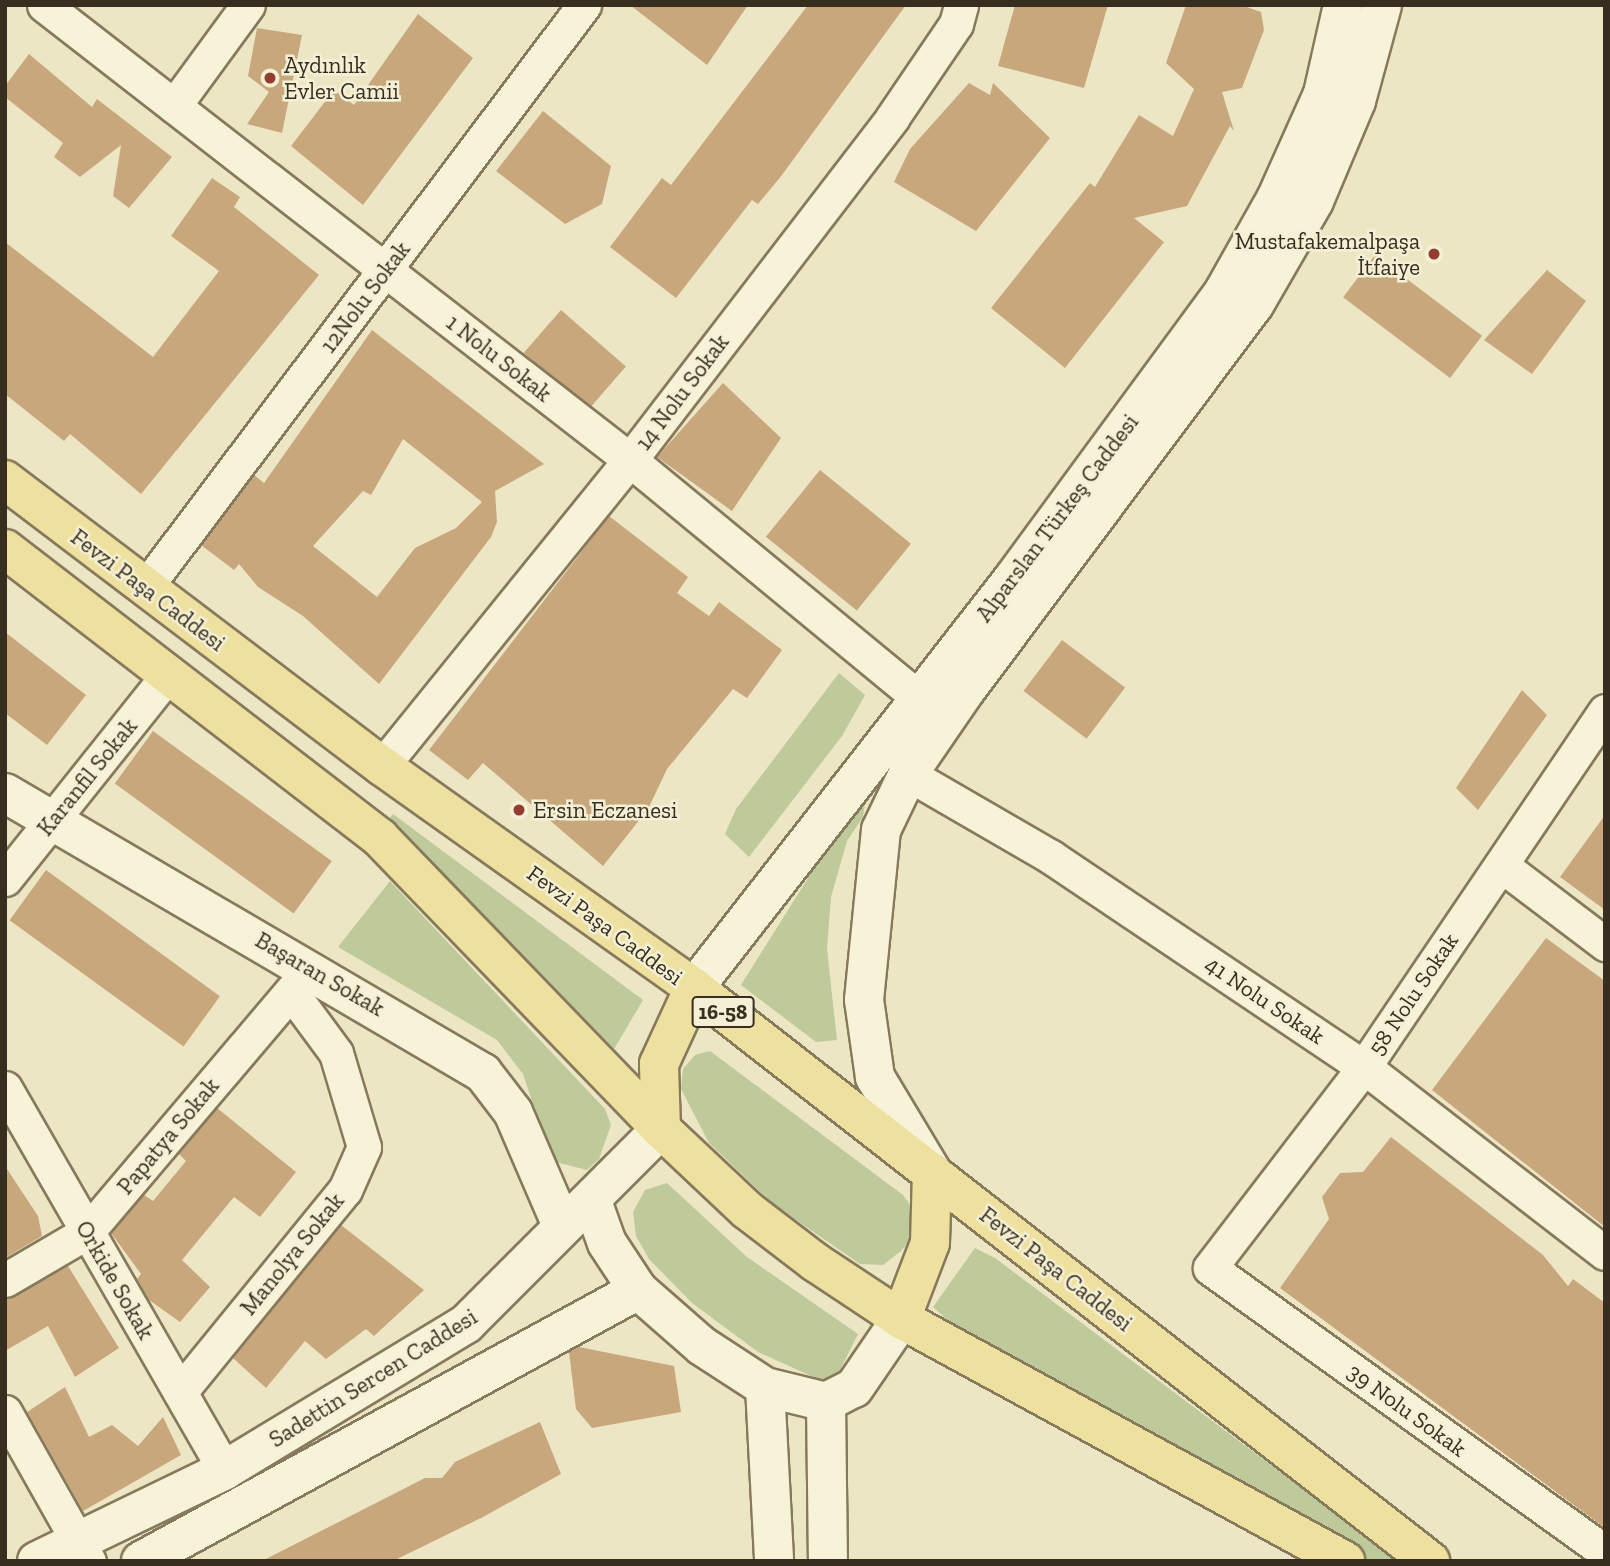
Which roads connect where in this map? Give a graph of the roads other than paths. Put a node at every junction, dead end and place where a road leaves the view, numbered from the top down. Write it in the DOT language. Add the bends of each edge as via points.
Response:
graph roads {
  1 [pos="44,5"];
  2 [pos="248,5"];
  3 [pos="584,5"];
  4 [pos="961,5"];
  5 [pos="1343,5"];
  6 [pos="1382,5"];
  7 [pos="174,106"];
  8 [pos="385,270"];
  9 [pos="630,460"];
  10 [pos="5,480"];
  11 [pos="5,549"];
  12 [pos="145,589"];
  13 [pos="168,676"];
  14 [pos="943,703"];
  15 [pos="1605,711"];
  16 [pos="383,766"];
  17 [pos="908,774"];
  18 [pos="5,793"];
  19 [pos="52,820"];
  20 [pos="1501,864"];
  21 [pos="5,879"];
  22 [pos="1605,944"];
  23 [pos="301,980"];
  24 [pos="694,988"];
  25 [pos="1364,1067"];
  26 [pos="5,1088"];
  27 [pos="661,1129"];
  28 [pos="932,1172"];
  29 [pos="593,1204"];
  30 [pos="562,1226"];
  31 [pos="87,1232"];
  32 [pos="1605,1252"];
  33 [pos="1210,1268"];
  34 [pos="5,1280"];
  35 [pos="638,1290"];
  36 [pos="901,1319"];
  37 [pos="765,1387"];
  38 [pos="180,1392"];
  39 [pos="826,1402"];
  40 [pos="5,1412"];
  41 [pos="225,1471"];
  42 [pos="85,1552"];
  43 [pos="1605,1552"];
  44 [pos="37,1561"];
  45 [pos="141,1561"];
  46 [pos="774,1561"];
  47 [pos="828,1561"];
  48 [pos="1345,1561"];
  49 [pos="1430,1561"];
  1 -- 7 [label="street, 1 Nolu Sokak"];
  2 -- 7 [label="street"];
  3 -- 8 [label="street, 12Nolu Sokak"];
  4 -- 9 [label="street, 14 Nolu Sokak" via="956,24 892,118"];
  5 -- 14 [label="street, Alparslan Türkeş Caddesi" via="1324,94 1276,199 1223,293"];
  6 -- 14 [label="street, Alparslan Türkeş Caddesi" via="1356,101 1314,201 1254,305"];
  7 -- 8 [label="street, 1 Nolu Sokak"];
  8 -- 9 [label="street, 1 Nolu Sokak"];
  8 -- 12 [label="street, 12Nolu Sokak"];
  9 -- 14 [label="street, 1 Nolu Sokak"];
  9 -- 16 [label="street, 14 Nolu Sokak"];
  10 -- 12 [label="main road, Fevzi Paşa Caddesi / 16-58"];
  11 -- 13 [label="main road"];
  12 -- 16 [label="main road, Fevzi Paşa Caddesi / 16-58"];
  13 -- 19 [label="street, Karanfil Sokak"];
  13 -- 27 [label="main road" via="380,838"];
  14 -- 17 [label="street"];
  14 -- 24 [label="street, Alparslan Türkeş Caddesi"];
  15 -- 20 [label="street, 58 Nolu Sokak"];
  16 -- 24 [label="main road, Fevzi Paşa Caddesi / 16-58"];
  17 -- 25 [label="street, 41 Nolu Sokak" via="1051,857"];
  17 -- 28 [label="street" via="881,830 864,1000 875,1077"];
  18 -- 19 [label="street, Başaran Sokak"];
  19 -- 21 [label="street, Karanfil Sokak"];
  19 -- 23 [label="street, Başaran Sokak"];
  20 -- 22 [label="street"];
  20 -- 25 [label="street, 58 Nolu Sokak"];
  23 -- 30 [label="street, Başaran Sokak" via="484,1073 513,1112"];
  23 -- 31 [label="street, Papatya Sokak"];
  23 -- 38 [label="street, Manolya Sokak" via="336,1054 364,1147 345,1190"];
  24 -- 27 [label="main road" via="659,1063"];
  24 -- 28 [label="main road, Fevzi Paşa Caddesi / 16-58"];
  25 -- 32 [label="street, 41 Nolu Sokak"];
  25 -- 33 [label="street, 58 Nolu Sokak"];
  26 -- 31 [label="street, Orkide Sokak"];
  27 -- 29 [label="street, Sadettin Sercen Caddesi"];
  27 -- 36 [label="main road" via="747,1210"];
  28 -- 36 [label="main road" via="930,1243"];
  28 -- 49 [label="main road, Fevzi Paşa Caddesi / 16-58"];
  29 -- 30 [label="street, Sadettin Sercen Caddesi"];
  29 -- 35 [label="street" via="607,1243"];
  30 -- 41 [label="street, Sadettin Sercen Caddesi" via="524,1272 466,1324"];
  31 -- 34 [label="street, Papatya Sokak"];
  31 -- 38 [label="street, Orkide Sokak"];
  33 -- 43 [label="street, 39 Nolu Sokak"];
  35 -- 37 [label="street" via="702,1346"];
  35 -- 45 [label="street, Sadettin Sercen Caddesi"];
  36 -- 39 [label="street" via="854,1388"];
  36 -- 48 [label="main road"];
  37 -- 39 [label="street"];
  37 -- 46 [label="street"];
  38 -- 41 [label="street, Orkide Sokak"];
  39 -- 47 [label="street"];
  40 -- 42 [label="street"];
  41 -- 42 [label="street, Sadettin Sercen Caddesi"];
  42 -- 44 [label="street, Sadettin Sercen Caddesi"];
}
